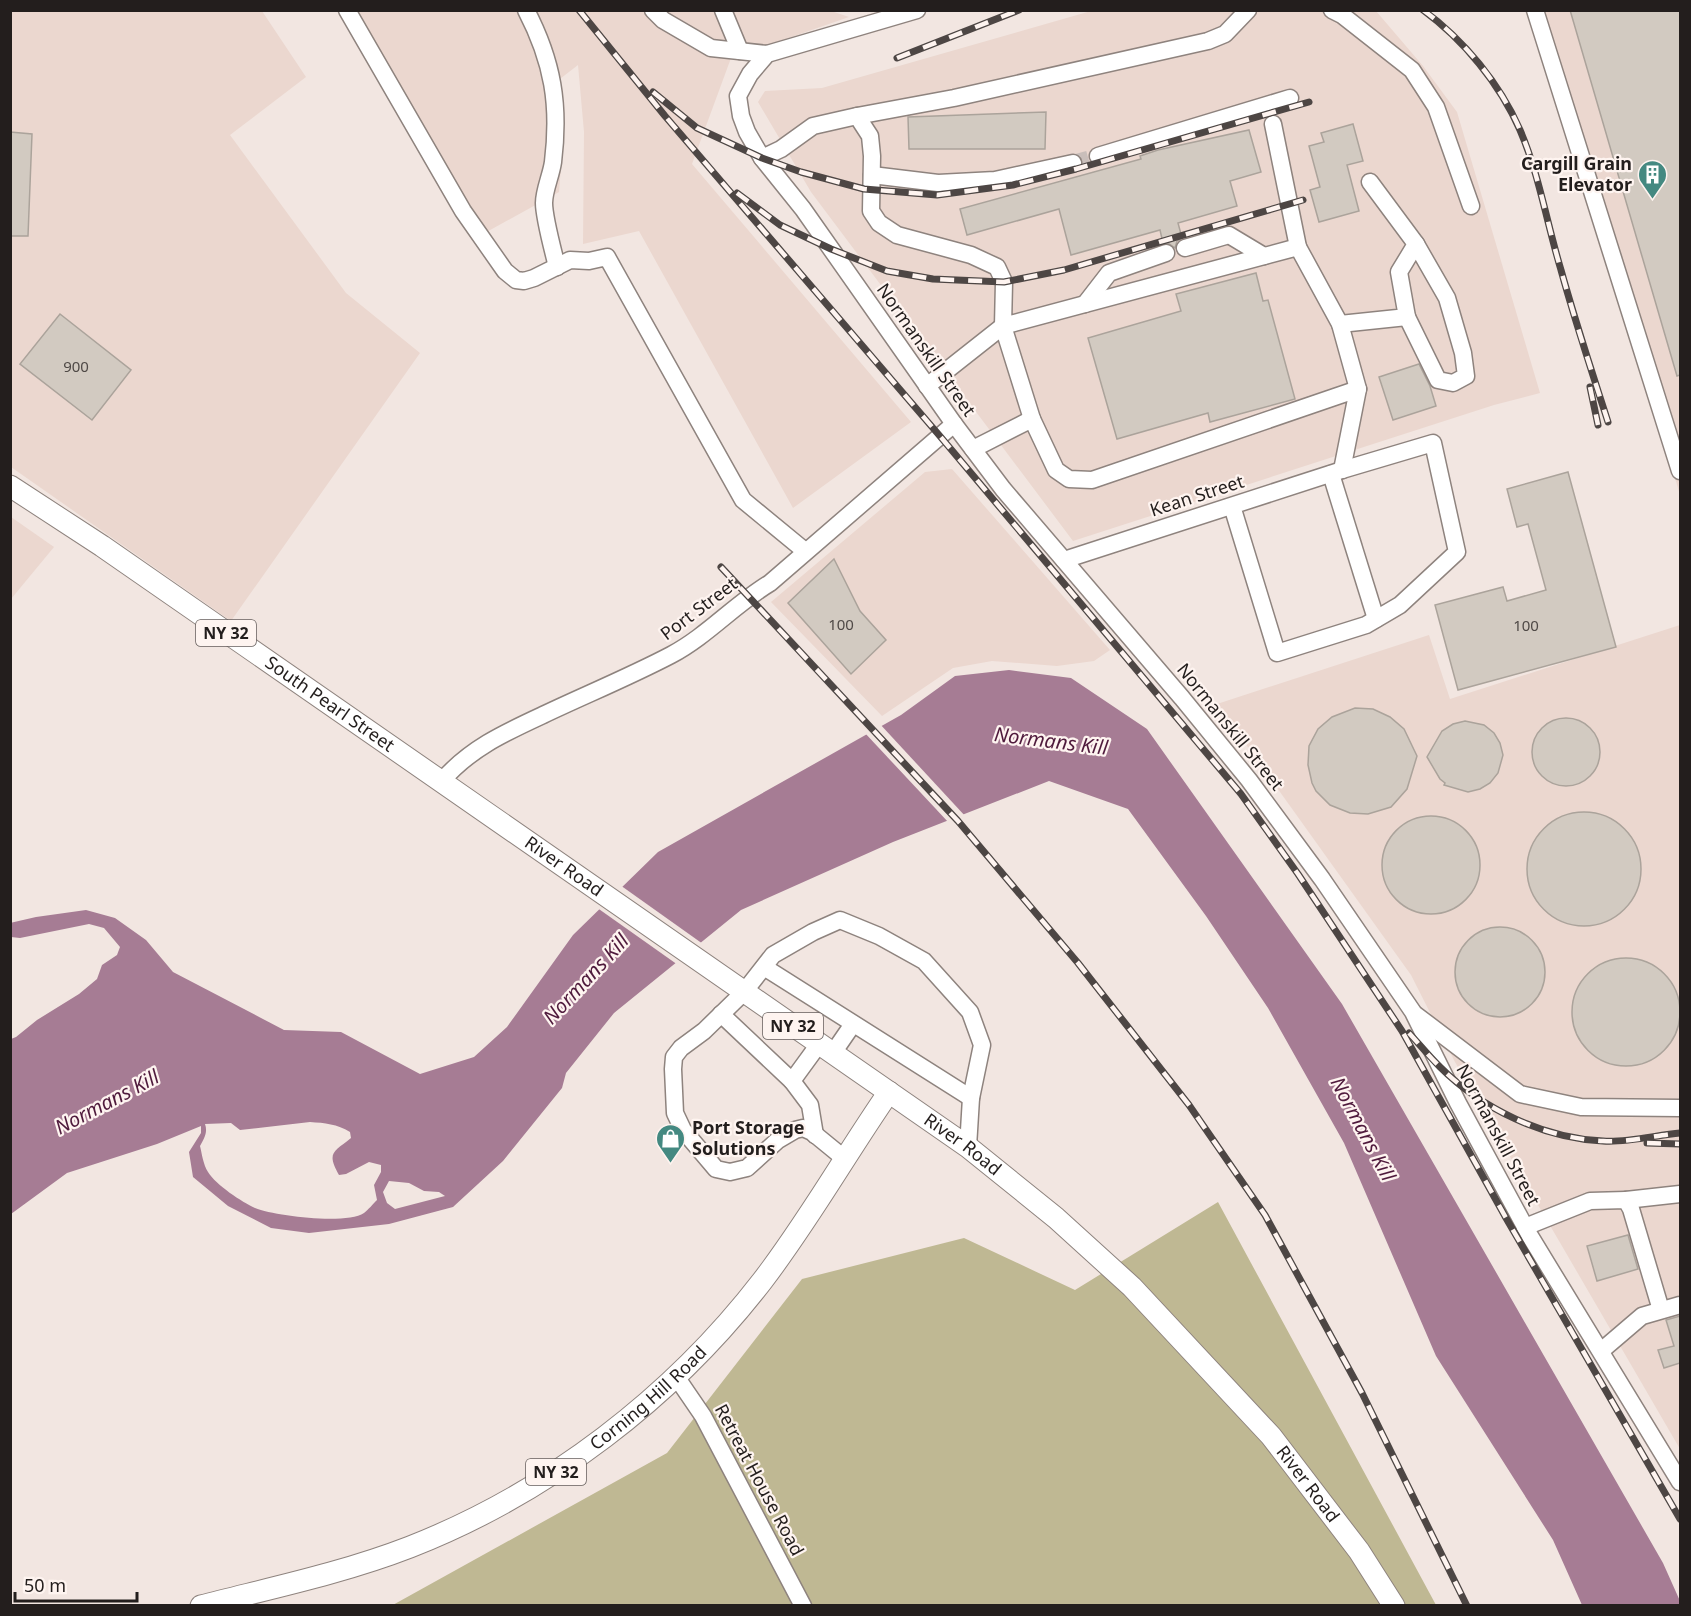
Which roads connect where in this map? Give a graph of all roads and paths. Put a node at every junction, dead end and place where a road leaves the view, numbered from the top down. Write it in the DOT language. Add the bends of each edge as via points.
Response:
graph roads {
  1 [pos="347,10"];
  2 [pos="526,10"];
  3 [pos="653,10"];
  4 [pos="723,10"];
  5 [pos="917,10"];
  6 [pos="1248,10"];
  7 [pos="1332,10"];
  8 [pos="1535,10"];
  9 [pos="740,51"];
  10 [pos="767,54"];
  11 [pos="1290,98"];
  12 [pos="857,116"];
  13 [pos="1273,124"];
  14 [pos="1098,156"];
  15 [pos="762,158"];
  16 [pos="1073,163"];
  17 [pos="872,175"];
  18 [pos="1370,182"];
  19 [pos="1471,206"];
  20 [pos="1416,244"];
  21 [pos="1298,247"];
  22 [pos="1185,248"];
  23 [pos="1166,253"];
  24 [pos="1264,256"];
  25 [pos="557,267"];
  26 [pos="1085,304"];
  27 [pos="1407,317"];
  28 [pos="1340,324"];
  29 [pos="1004,326"];
  30 [pos="927,386"];
  31 [pos="1358,389"];
  32 [pos="1032,419"];
  33 [pos="954,424"];
  34 [pos="973,449"];
  35 [pos="1680,471"];
  36 [pos="1337,472"];
  37 [pos="11,487"];
  38 [pos="1232,506"];
  39 [pos="805,550"];
  40 [pos="1064,560"];
  41 [pos="1376,620"];
  42 [pos="441,782"];
  43 [pos="764,967"];
  44 [pos="744,992"];
  45 [pos="1413,1012"];
  46 [pos="721,1014"];
  47 [pos="853,1024"];
  48 [pos="826,1049"];
  49 [pos="792,1081"];
  50 [pos="889,1092"];
  51 [pos="971,1098"];
  52 [pos="1680,1108"];
  53 [pos="815,1134"];
  54 [pos="968,1147"];
  55 [pos="845,1158"];
  56 [pos="1680,1194"];
  57 [pos="1626,1200"];
  58 [pos="1525,1227"];
  59 [pos="1680,1305"];
  60 [pos="1661,1310"];
  61 [pos="1601,1351"];
  62 [pos="675,1375"];
  63 [pos="1680,1482"];
  64 [pos="201,1605"];
  65 [pos="803,1605"];
  66 [pos="1394,1605"];
  1 -- 25 [label="street" via="463,211 505,271 524,281"];
  2 -- 25 [label="street" via="550,65 556,110 553,163 544,203"];
  3 -- 9 [label="street" via="711,48"];
  4 -- 9 [label="street"];
  5 -- 10 [label="street"];
  6 -- 12 [label="street" via="1225,34 1208,41 965,96"];
  7 -- 19 [label="street" via="1412,70 1436,107"];
  8 -- 35 [label="street"];
  9 -- 10 [label="street"];
  10 -- 15 [label="street, Normanskill Street" via="738,96 741,116"];
  11 -- 14 [label="street"];
  12 -- 15 [label="street" via="813,126"];
  12 -- 17 [label="street" via="870,136"];
  13 -- 21 [label="street"];
  15 -- 30 [label="street, Normanskill Street" via="803,209"];
  16 -- 17 [label="street" via="983,180 938,183"];
  17 -- 29 [label="street" via="871,211 879,223 897,235 971,255 997,267 1004,282"];
  18 -- 20 [label="street"];
  20 -- 27 [label="street" via="1399,272"];
  20 -- 27 [label="street" via="1447,298 1466,376 1452,383 1438,380"];
  21 -- 24 [label="street"];
  21 -- 28 [label="street"];
  22 -- 24 [label="street" via="1230,235"];
  23 -- 26 [label="street" via="1109,273"];
  24 -- 26 [label="street"];
  25 -- 39 [label="street" via="570,260 607,257 743,500"];
  26 -- 29 [label="street"];
  27 -- 28 [label="street"];
  28 -- 31 [label="street"];
  29 -- 30 [label="street"];
  29 -- 32 [label="street"];
  30 -- 33 [label="street, Normanskill Street"];
  31 -- 32 [label="street" via="1092,480 1069,479 1056,470"];
  31 -- 36 [label="street"];
  32 -- 34 [label="street"];
  33 -- 34 [label="street, Normanskill Street"];
  33 -- 39 [label="street, Port Street"];
  34 -- 40 [label="street, Normanskill Street"];
  36 -- 38 [label="street, Kean Street"];
  36 -- 41 [label="street"];
  36 -- 41 [label="street, Kean Street" via="1433,443 1457,552 1400,605"];
  37 -- 42 [label="main road, South Pearl Street / NY 32"];
  38 -- 40 [label="street, Kean Street"];
  38 -- 41 [label="street" via="1277,653"];
  39 -- 42 [label="street, Port Street" via="770,582 672,654 498,736 465,756"];
  40 -- 45 [label="street, Normanskill Street" via="1249,780"];
  42 -- 44 [label="main road, River Road / NY 32"];
  43 -- 44 [label="street"];
  43 -- 47 [label="street"];
  43 -- 51 [label="street" via="773,955 840,920 879,936 924,962 970,1012 982,1045"];
  44 -- 46 [label="street"];
  44 -- 48 [label="main road, River Road / NY 32"];
  45 -- 52 [label="street" via="1520,1094 1581,1107"];
  45 -- 58 [label="street, Normanskill Street"];
  46 -- 49 [label="street"];
  46 -- 53 [label="street" via="674,1057 675,1113 683,1131 716,1169 730,1172 747,1168 795,1130 803,1128"];
  47 -- 48 [label="street"];
  47 -- 51 [label="street"];
  48 -- 49 [label="street"];
  48 -- 50 [label="main road, River Road / NY 32"];
  49 -- 53 [label="street" via="810,1105"];
  50 -- 54 [label="main road, River Road"];
  50 -- 55 [label="main road, Corning Hill Road / NY 32"];
  51 -- 54 [label="street"];
  53 -- 55 [label="street"];
  54 -- 66 [label="main road, River Road" via="1056,1218 1132,1287 1271,1436 1359,1551"];
  55 -- 62 [label="main road, Corning Hill Road / NY 32" via="763,1280"];
  56 -- 57 [label="street"];
  57 -- 58 [label="street" via="1590,1201"];
  57 -- 60 [label="street"];
  58 -- 61 [label="street, Normanskill Street"];
  59 -- 60 [label="street"];
  60 -- 61 [label="street" via="1642,1316"];
  61 -- 63 [label="street, Normanskill Street"];
  62 -- 64 [label="main road, Corning Hill Road / NY 32" via="589,1449 534,1486 472,1520 377,1558"];
  62 -- 65 [label="street, Retreat House Road" via="703,1416"];
}
